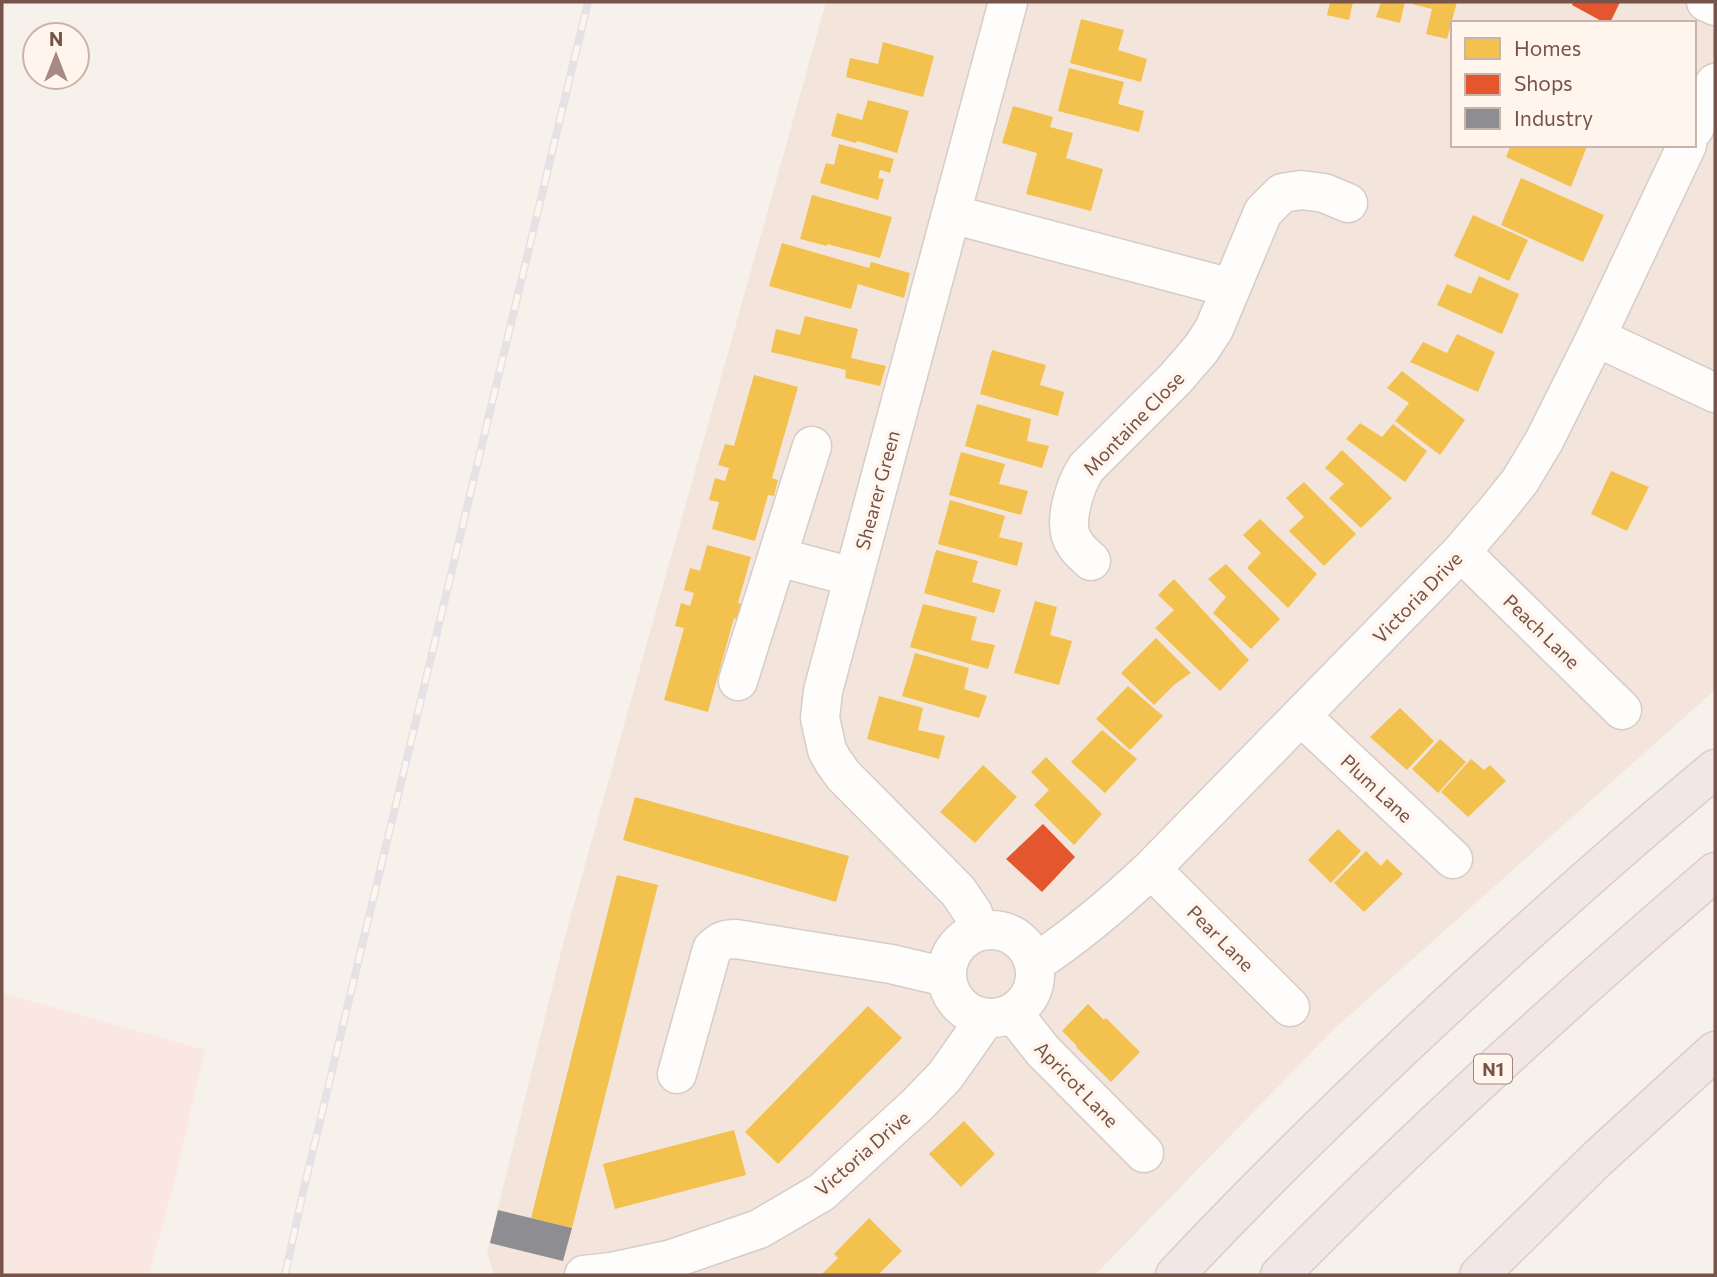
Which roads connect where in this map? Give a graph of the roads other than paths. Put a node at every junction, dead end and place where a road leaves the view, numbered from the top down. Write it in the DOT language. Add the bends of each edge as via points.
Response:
graph roads {
  1 [pos="1008,2"];
  2 [pos="1706,2"];
  3 [pos="1715,6"];
  4 [pos="1715,83"];
  5 [pos="1696,125"];
  6 [pos="1686,147"];
  7 [pos="1348,203"];
  8 [pos="951,214"];
  9 [pos="1231,288"];
  10 [pos="1596,337"];
  11 [pos="1715,393"];
  12 [pos="812,446"];
  13 [pos="1461,552"];
  14 [pos="778,557"];
  15 [pos="1091,561"];
  16 [pos="853,577"];
  17 [pos="738,681"];
  18 [pos="1622,710"];
  19 [pos="1301,716"];
  20 [pos="1715,769"];
  21 [pos="1453,859"];
  22 [pos="1151,869"];
  23 [pos="1715,872"];
  24 [pos="979,931"];
  25 [pos="1035,963"];
  26 [pos="946,977"];
  27 [pos="1290,1006"];
  28 [pos="999,1016"];
  29 [pos="1715,1051"];
  30 [pos="677,1074"];
  31 [pos="1144,1153"];
  32 [pos="674,1267"];
  33 [pos="584,1275"];
  34 [pos="1175,1275"];
  35 [pos="1280,1275"];
  36 [pos="1479,1275"];
  1 -- 8 [label="street, Shearer Green"];
  2 -- 3 [label="street"];
  4 -- 5 [label="street"];
  6 -- 10 [label="street, Victoria Drive"];
  7 -- 9 [label="street, Montaine Close" via="1324,193 1282,193 1263,212"];
  8 -- 9 [label="street"];
  8 -- 16 [label="street, Shearer Green"];
  9 -- 15 [label="street, Montaine Close" via="1214,329 1191,363 1080,478 1070,514 1070,535"];
  10 -- 11 [label="street"];
  10 -- 13 [label="street, Victoria Drive" via="1526,471"];
  12 -- 14 [label="street"];
  13 -- 18 [label="street, Peach Lane"];
  13 -- 19 [label="street, Victoria Drive"];
  14 -- 16 [label="street"];
  14 -- 17 [label="street"];
  16 -- 24 [label="street, Shearer Green" via="821,703 827,750 843,775 958,891"];
  19 -- 21 [label="street, Plum Lane"];
  19 -- 22 [label="street, Victoria Drive"];
  20 -- 34 [label="highway" via="1465,989 1334,1113"];
  22 -- 25 [label="street, Victoria Drive" via="1088,926"];
  22 -- 27 [label="street, Pear Lane"];
  23 -- 35 [label="highway, N1" via="1497,1065"];
  24 -- 25 [label="street" via="1013,935 1027,947"];
  24 -- 26 [label="street" via="954,948"];
  25 -- 28 [label="street" via="1032,992"];
  26 -- 28 [label="street" via="952,997 967,1011"];
  26 -- 30 [label="street" via="725,939 712,949"];
  28 -- 31 [label="street, Apricot Lane" via="1043,1051"];
  28 -- 32 [label="street, Victoria Drive" via="918,1104 822,1192 759,1229"];
  29 -- 36 [label="highway"];
  32 -- 33 [label="street, Victoria Drive"];
}
